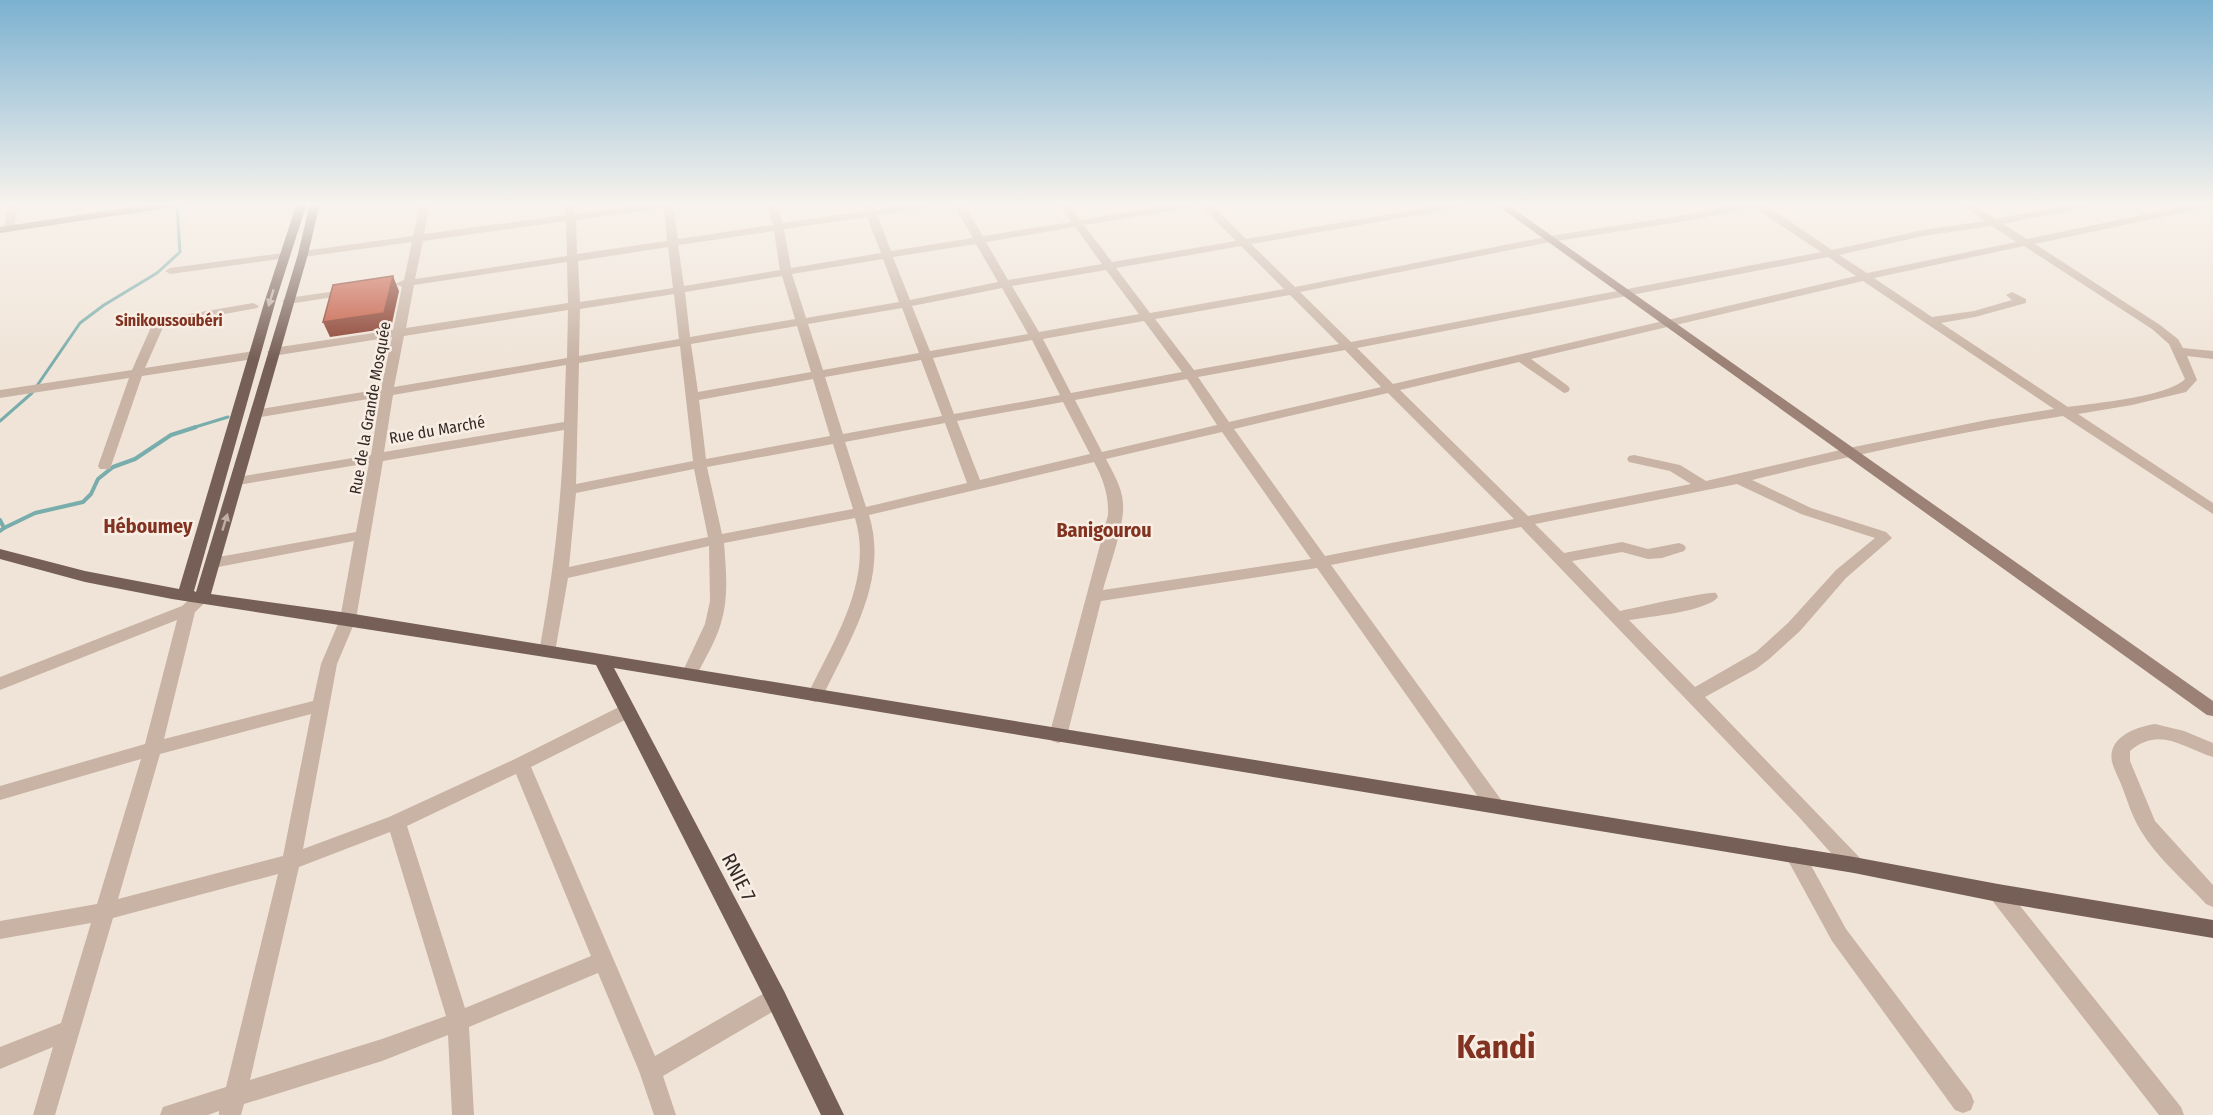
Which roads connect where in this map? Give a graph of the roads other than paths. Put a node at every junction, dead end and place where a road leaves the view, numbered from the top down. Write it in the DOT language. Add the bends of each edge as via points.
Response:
graph roads {
  1 [pos="303,255"];
  2 [pos="414,255"];
  3 [pos="572,255"];
  4 [pos="599,255"];
  5 [pos="674,255"];
  6 [pos="783,255"];
  7 [pos="887,255"];
  8 [pos="987,255"];
  9 [pos="1101,255"];
  10 [pos="1177,255"];
  11 [pos="1256,255"];
  12 [pos="1470,255"];
  13 [pos="1572,255"];
  14 [pos="1823,255"];
  15 [pos="1830,255"];
  16 [pos="1968,255"];
  17 [pos="2044,255"];
  18 [pos="283,256"];
  19 [pos="572,259"];
  20 [pos="1110,267"];
  21 [pos="170,271"];
  22 [pos="786,272"];
  23 [pos="1864,279"];
  24 [pos="409,283"];
  25 [pos="1004,284"];
  26 [pos="387,286"];
  27 [pos="365,290"];
  28 [pos="679,290"];
  29 [pos="1291,291"];
  30 [pos="1623,292"];
  31 [pos="2012,295"];
  32 [pos="288,301"];
  33 [pos="907,304"];
  34 [pos="253,306"];
  35 [pos="574,306"];
  36 [pos="1147,315"];
  37 [pos="802,321"];
  38 [pos="1928,321"];
  39 [pos="1667,322"];
  40 [pos="159,323"];
  41 [pos="136,326"];
  42 [pos="400,332"];
  43 [pos="1035,335"];
  44 [pos="685,342"];
  45 [pos="1348,346"];
  46 [pos="2178,351"];
  47 [pos="273,352"];
  48 [pos="254,355"];
  49 [pos="2213,355"];
  50 [pos="927,356"];
  51 [pos="1522,357"];
  52 [pos="573,360"];
  53 [pos="138,373"];
  54 [pos="1190,374"];
  55 [pos="820,375"];
  56 [pos="1393,388"];
  57 [pos="1563,389"];
  58 [pos="387,391"];
  59 [pos="0,394"];
  60 [pos="693,396"];
  61 [pos="1067,396"];
  62 [pos="2066,412"];
  63 [pos="255,414"];
  64 [pos="951,419"];
  65 [pos="571,425"];
  66 [pos="1224,426"];
  67 [pos="839,439"];
  68 [pos="1849,452"];
  69 [pos="377,457"];
  70 [pos="1098,457"];
  71 [pos="1634,459"];
  72 [pos="700,464"];
  73 [pos="105,466"];
  74 [pos="1739,479"];
  75 [pos="238,481"];
  76 [pos="975,485"];
  77 [pos="1704,486"];
  78 [pos="569,490"];
  79 [pos="2213,510"];
  80 [pos="862,512"];
  81 [pos="1526,523"];
  82 [pos="364,535"];
  83 [pos="716,540"];
  84 [pos="1679,548"];
  85 [pos="0,554"];
  86 [pos="1562,559"];
  87 [pos="213,562"];
  88 [pos="1322,562"];
  89 [pos="561,574"];
  90 [pos="1094,597"];
  91 [pos="1710,597"];
  92 [pos="192,601"];
  93 [pos="1616,616"];
  94 [pos="348,619"];
  95 [pos="547,652"];
  96 [pos="602,661"];
  97 [pos="689,675"];
  98 [pos="0,684"];
  99 [pos="815,696"];
  100 [pos="1692,696"];
  101 [pos="321,705"];
  102 [pos="2213,710"];
  103 [pos="627,711"];
  104 [pos="1059,736"];
  105 [pos="153,749"];
  106 [pos="2213,750"];
  107 [pos="522,764"];
  108 [pos="0,793"];
  109 [pos="1495,806"];
  110 [pos="396,822"];
  111 [pos="1795,855"];
  112 [pos="291,862"];
  113 [pos="1854,865"];
  114 [pos="1998,893"];
  115 [pos="2213,898"];
  116 [pos="103,912"];
  117 [pos="2213,929"];
  118 [pos="0,930"];
  119 [pos="605,960"];
  120 [pos="776,998"];
  121 [pos="458,1021"];
  122 [pos="69,1030"];
  123 [pos="0,1058"];
  124 [pos="650,1071"];
  125 [pos="1963,1102"];
  126 [pos="232,1106"];
  127 [pos="44,1115"];
  128 [pos="171,1115"];
  129 [pos="463,1115"];
  130 [pos="665,1115"];
  131 [pos="833,1115"];
  132 [pos="2173,1115"];
  1 -- 32 [label="main road"];
  2 -- 24 [label="street, Rue de la Grande Mosquée"];
  3 -- 19 [label="street"];
  4 -- 19 [label="street"];
  5 -- 28 [label="street"];
  6 -- 22 [label="street"];
  7 -- 22 [label="street"];
  7 -- 33 [label="street"];
  8 -- 25 [label="street"];
  9 -- 20 [label="street"];
  10 -- 20 [label="street"];
  11 -- 29 [label="street"];
  12 -- 29 [label="street"];
  13 -- 30 [label="street"];
  14 -- 30 [label="street"];
  15 -- 23 [label="street"];
  16 -- 23 [label="street"];
  17 -- 46 [label="street" via="2168,335"];
  18 -- 21 [label="street"];
  18 -- 48 [label="main road, one-way"];
  19 -- 24 [label="street"];
  19 -- 35 [label="street"];
  20 -- 25 [label="street"];
  20 -- 36 [label="street"];
  22 -- 28 [label="street"];
  22 -- 37 [label="street"];
  23 -- 38 [label="street"];
  23 -- 39 [label="street"];
  24 -- 26 [label="street"];
  24 -- 42 [label="street, Rue de la Grande Mosquée"];
  25 -- 33 [label="street"];
  25 -- 43 [label="street"];
  27 -- 32 [label="street"];
  28 -- 35 [label="street"];
  28 -- 44 [label="street"];
  29 -- 36 [label="street"];
  29 -- 45 [label="street"];
  30 -- 39 [label="street"];
  30 -- 45 [label="street"];
  31 -- 38 [label="street" via="2022,302"];
  32 -- 47 [label="main road"];
  33 -- 37 [label="street"];
  33 -- 50 [label="street"];
  34 -- 40 [label="street"];
  35 -- 42 [label="street"];
  35 -- 52 [label="street"];
  36 -- 43 [label="street"];
  36 -- 54 [label="street"];
  37 -- 44 [label="street"];
  37 -- 55 [label="street"];
  38 -- 62 [label="street"];
  39 -- 51 [label="street"];
  39 -- 68 [label="street"];
  40 -- 41 [label="street"];
  40 -- 53 [label="street"];
  42 -- 47 [label="street"];
  42 -- 58 [label="street, Rue de la Grande Mosquée"];
  43 -- 50 [label="street"];
  43 -- 61 [label="street"];
  44 -- 52 [label="street"];
  44 -- 60 [label="street"];
  45 -- 54 [label="street"];
  45 -- 56 [label="street"];
  46 -- 49 [label="street"];
  46 -- 62 [label="street" via="2191,380 2182,389"];
  47 -- 63 [label="main road"];
  48 -- 53 [label="street"];
  48 -- 92 [label="main road"];
  50 -- 55 [label="street"];
  50 -- 64 [label="street"];
  51 -- 56 [label="street"];
  51 -- 57 [label="street"];
  52 -- 58 [label="street"];
  52 -- 65 [label="street"];
  53 -- 59 [label="street"];
  53 -- 73 [label="street"];
  54 -- 61 [label="street"];
  54 -- 66 [label="street"];
  55 -- 60 [label="street"];
  55 -- 67 [label="street"];
  56 -- 66 [label="street"];
  56 -- 81 [label="street"];
  58 -- 63 [label="street"];
  58 -- 69 [label="street, Rue de la Grande Mosquée"];
  60 -- 72 [label="street"];
  61 -- 64 [label="street"];
  61 -- 70 [label="street"];
  62 -- 68 [label="street"];
  62 -- 79 [label="street"];
  63 -- 75 [label="main road"];
  64 -- 67 [label="street"];
  64 -- 76 [label="street"];
  65 -- 69 [label="street, Rue du Marché"];
  65 -- 78 [label="street"];
  66 -- 70 [label="street"];
  66 -- 88 [label="street"];
  67 -- 72 [label="street"];
  67 -- 80 [label="street"];
  68 -- 74 [label="street"];
  68 -- 102 [label="street"];
  69 -- 75 [label="street, Rue du Marché"];
  69 -- 82 [label="street, Rue de la Grande Mosquée"];
  70 -- 76 [label="street"];
  70 -- 90 [label="street" via="1116,502"];
  71 -- 77 [label="street" via="1675,468"];
  72 -- 78 [label="street"];
  72 -- 83 [label="street"];
  74 -- 77 [label="street"];
  74 -- 100 [label="street" via="1806,511 1885,538 1841,574 1762,656"];
  87 -- 75 [label="main road, one-way"];
  76 -- 80 [label="street"];
  77 -- 81 [label="street"];
  78 -- 89 [label="street"];
  80 -- 83 [label="street"];
  80 -- 99 [label="street" via="868,536 868,566 858,605"];
  81 -- 86 [label="street"];
  81 -- 88 [label="street"];
  82 -- 87 [label="street"];
  82 -- 94 [label="street, Rue de la Grande Mosquée"];
  83 -- 89 [label="street"];
  83 -- 97 [label="street" via="718,601 713,624"];
  84 -- 86 [label="street" via="1648,554 1622,547"];
  85 -- 92 [label="main road"];
  86 -- 93 [label="street"];
  87 -- 92 [label="main road"];
  88 -- 90 [label="street"];
  88 -- 109 [label="street"];
  89 -- 95 [label="street"];
  90 -- 104 [label="street"];
  91 -- 93 [label="street"];
  92 -- 94 [label="main road"];
  92 -- 98 [label="street"];
  92 -- 105 [label="street"];
  93 -- 100 [label="street"];
  94 -- 95 [label="main road"];
  94 -- 101 [label="street, Rue de la Grande Mosquée" via="330,664"];
  95 -- 96 [label="main road"];
  96 -- 97 [label="main road"];
  96 -- 103 [label="main road, RNIE 7 / RNIE 7"];
  97 -- 99 [label="main road"];
  99 -- 104 [label="main road"];
  100 -- 113 [label="street"];
  101 -- 105 [label="street"];
  101 -- 112 [label="street, Rue de la Grande Mosquée"];
  103 -- 107 [label="street"];
  103 -- 120 [label="main road, RNIE 7 / RNIE 7"];
  104 -- 109 [label="main road"];
  105 -- 108 [label="street"];
  105 -- 116 [label="street"];
  106 -- 115 [label="street" via="2168,731 2130,738 2121,748 2127,778 2147,825"];
  107 -- 110 [label="street"];
  107 -- 119 [label="street"];
  109 -- 111 [label="main road"];
  110 -- 112 [label="street"];
  110 -- 121 [label="street"];
  111 -- 113 [label="main road"];
  111 -- 125 [label="street" via="1839,935"];
  112 -- 116 [label="street"];
  112 -- 126 [label="street, Rue de la Grande Mosquée"];
  113 -- 114 [label="main road"];
  114 -- 117 [label="main road"];
  114 -- 132 [label="street"];
  116 -- 118 [label="street"];
  116 -- 122 [label="street"];
  119 -- 121 [label="street"];
  119 -- 124 [label="street"];
  120 -- 124 [label="street"];
  120 -- 131 [label="main road, RNIE 7 / RNIE 7"];
  121 -- 126 [label="street"];
  121 -- 129 [label="street"];
  122 -- 123 [label="street"];
  122 -- 127 [label="street"];
  124 -- 130 [label="street"];
  126 -- 128 [label="street"];
}
